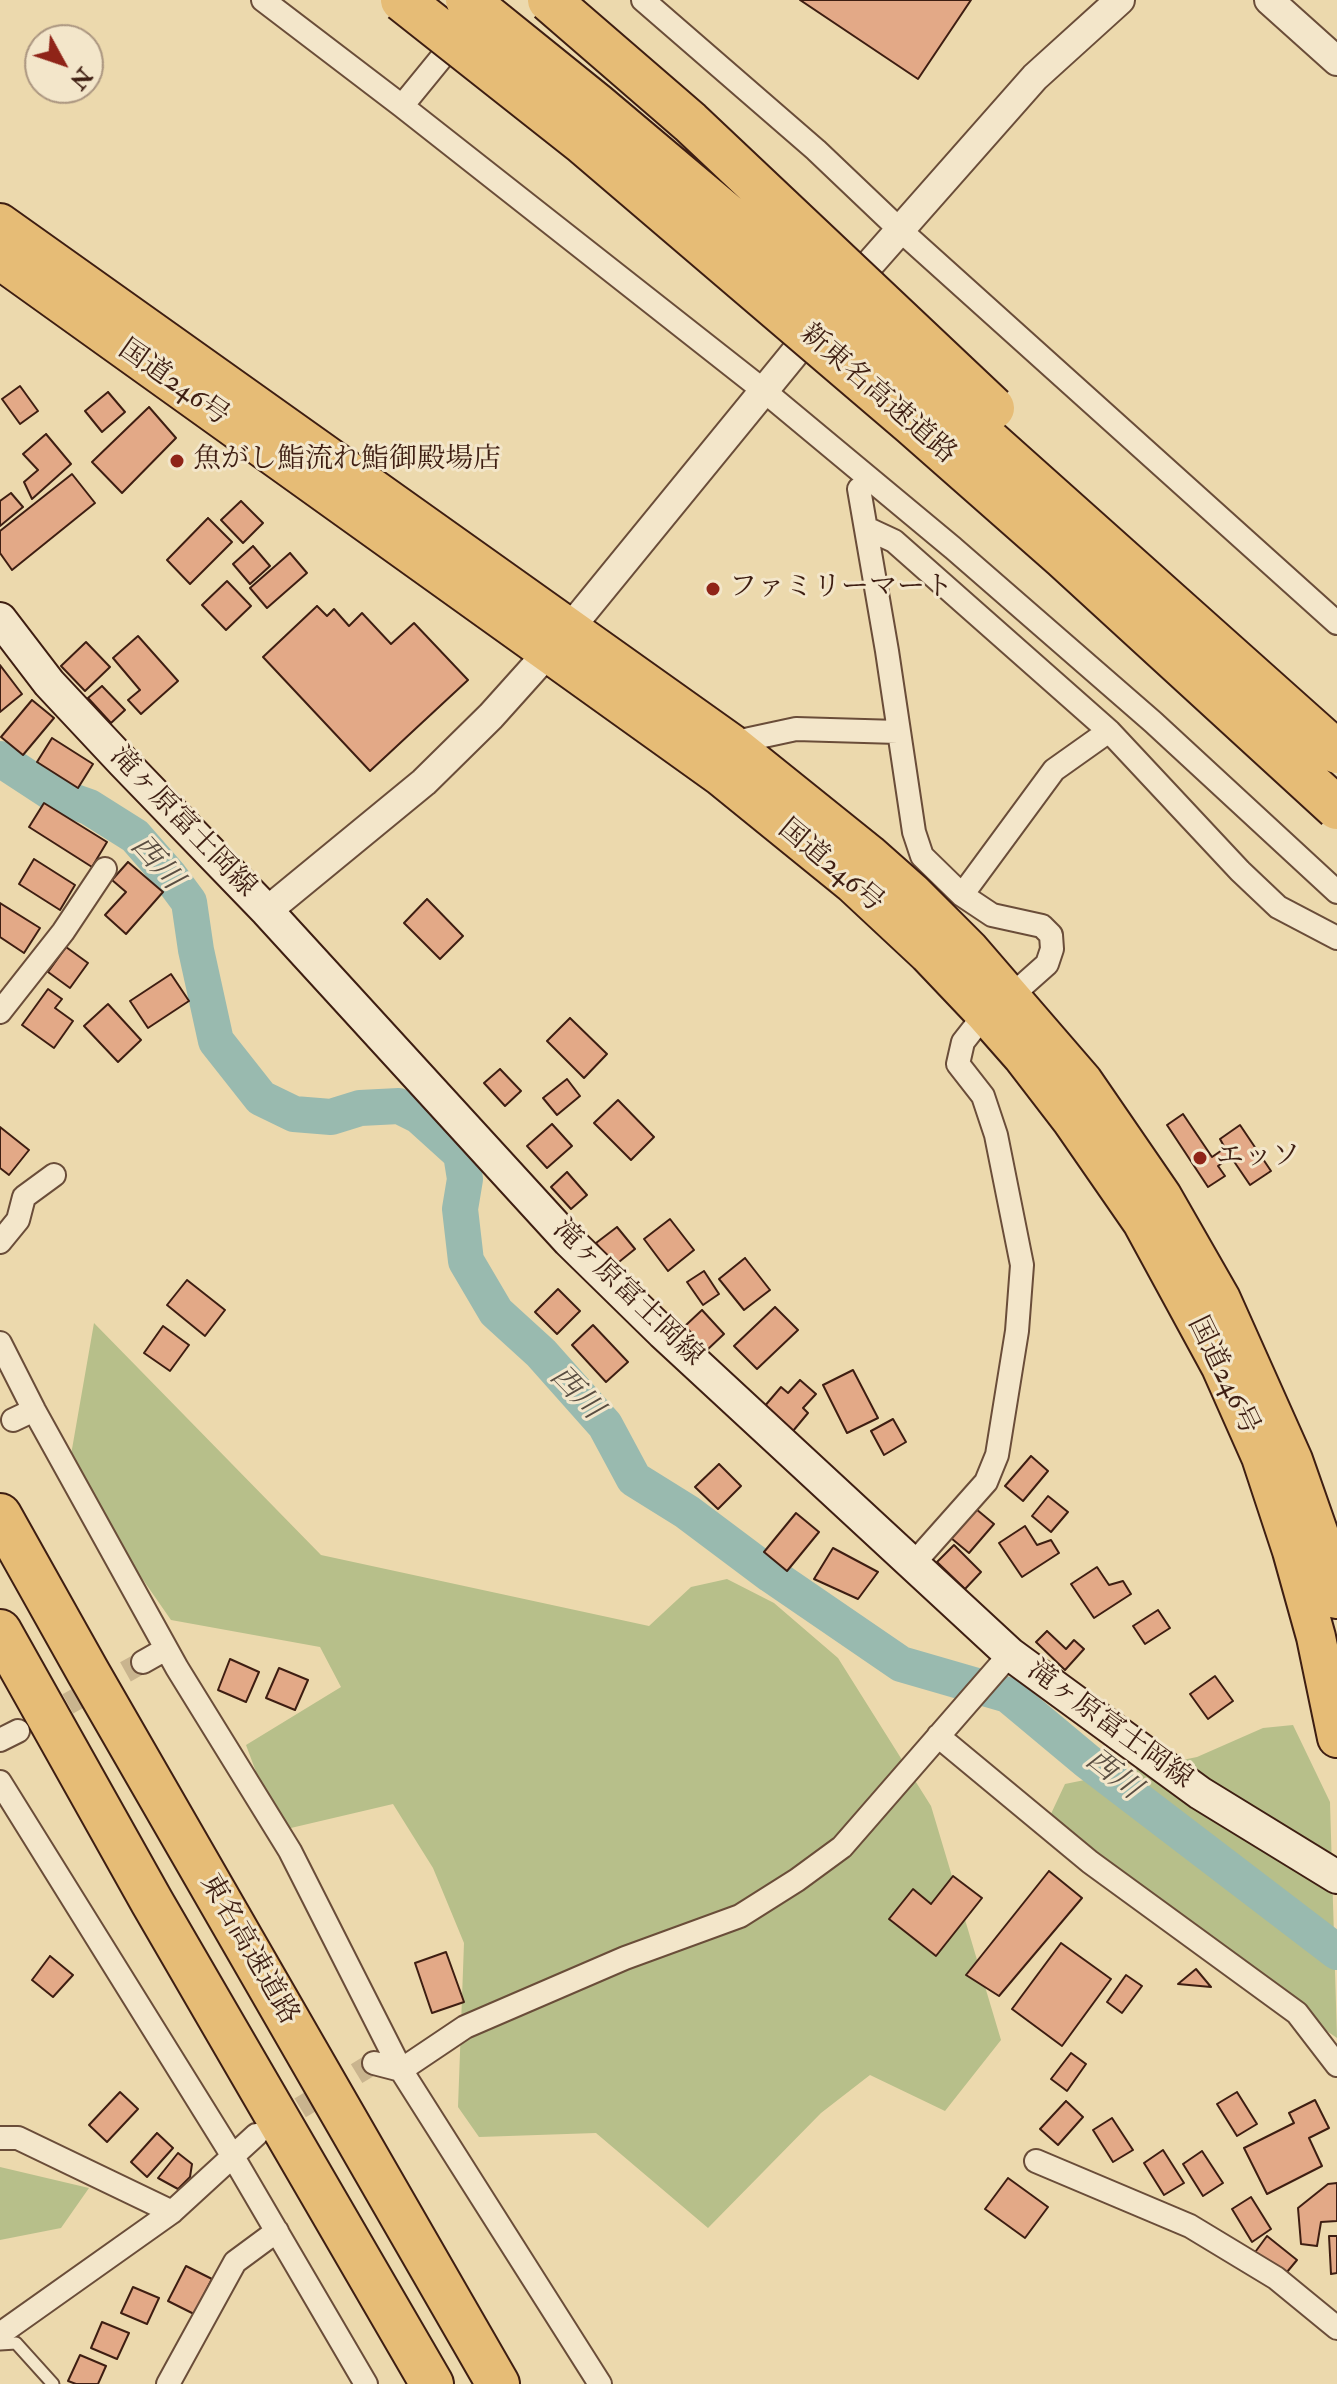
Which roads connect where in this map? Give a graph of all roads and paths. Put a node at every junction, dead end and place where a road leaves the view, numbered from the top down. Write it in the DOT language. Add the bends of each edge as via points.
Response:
graph roads {
  1 [pos="263,0"];
  2 [pos="387,0"];
  3 [pos="402,0"];
  4 [pos="467,0"];
  5 [pos="488,0"];
  6 [pos="549,0"];
  7 [pos="643,0"];
  8 [pos="1120,0"];
  9 [pos="1269,0"];
  10 [pos="1337,61"];
  11 [pos="402,106"];
  12 [pos="583,143"];
  13 [pos="0,223"];
  14 [pos="899,229"];
  15 [pos="0,260"];
  16 [pos="763,390"];
  17 [pos="859,489"];
  18 [pos="866,528"];
  19 [pos="0,619"];
  20 [pos="1337,623"];
  21 [pos="560,640"];
  22 [pos="1109,731"];
  23 [pos="898,732"];
  24 [pos="1337,741"];
  25 [pos="731,743"];
  26 [pos="1337,752"];
  27 [pos="1337,808"];
  28 [pos="105,869"];
  29 [pos="1337,892"];
  30 [pos="962,895"];
  31 [pos="267,911"];
  32 [pos="1337,938"];
  33 [pos="998,1005"];
  34 [pos="0,1012"];
  35 [pos="54,1175"];
  36 [pos="0,1242"];
  37 [pos="0,1343"];
  38 [pos="34,1410"];
  39 [pos="13,1420"];
  40 [pos="0,1515"];
  41 [pos="914,1563"];
  42 [pos="1337,1599"];
  43 [pos="0,1631"];
  44 [pos="166,1649"];
  45 [pos="143,1662"];
  46 [pos="1001,1663"];
  47 [pos="942,1731"];
  48 [pos="1337,1738"];
  49 [pos="0,1782"];
  50 [pos="1337,1877"];
  51 [pos="374,2063"];
  52 [pos="1337,2065"];
  53 [pos="401,2070"];
  54 [pos="256,2135"];
  55 [pos="0,2138"];
  56 [pos="232,2155"];
  57 [pos="1036,2161"];
  58 [pos="172,2212"];
  59 [pos="277,2231"];
  60 [pos="1337,2328"];
  61 [pos="0,2334"];
  62 [pos="0,2344"];
  63 [pos="53,2384"];
  64 [pos="168,2384"];
  65 [pos="366,2384"];
  66 [pos="432,2384"];
  67 [pos="498,2384"];
  68 [pos="600,2384"];
  1 -- 11 [label="street"];
  2 -- 12 [label="highway, bridge"];
  3 -- 12 [label="highway, 新東名高速道路, bridge"];
  4 -- 26 [label="highway, 新東名高速道路, bridge" via="877,341"];
  5 -- 11 [label="street"];
  6 -- 24 [label="highway, bridge" via="877,295"];
  7 -- 14 [label="street"];
  8 -- 14 [label="street" via="1035,77"];
  9 -- 10 [label="street"];
  11 -- 16 [label="street"];
  12 -- 27 [label="highway, 新東名高速道路, bridge" via="1005,506"];
  13 -- 21 [label="highway, 国道246号"];
  14 -- 16 [label="street"];
  14 -- 20 [label="street"];
  15 -- 21 [label="highway, 国道246号"];
  16 -- 21 [label="street"];
  16 -- 29 [label="street" via="1054,635"];
  17 -- 18 [label="street"];
  18 -- 22 [label="street" via="894,541"];
  18 -- 23 [label="street"];
  19 -- 31 [label="main road, 滝ヶ原富士岡線" via="60,694"];
  21 -- 25 [label="highway, 国道246号"];
  21 -- 31 [label="street" via="424,782"];
  21 -- 33 [label="highway, 国道246号" via="853,884 928,954"];
  22 -- 30 [label="street" via="1054,770"];
  22 -- 32 [label="street" via="1278,907"];
  23 -- 25 [label="street" via="796,729"];
  23 -- 30 [label="street" via="922,856"];
  25 -- 33 [label="highway, 国道246号" via="902,883 969,949"];
  28 -- 34 [label="street"];
  30 -- 33 [label="street" via="992,915 1042,926 1051,935 1047,964"];
  31 -- 41 [label="main road, 滝ヶ原富士岡線" via="569,1241"];
  33 -- 41 [label="street" via="963,1042 958,1064 983,1096 996,1135 1022,1265 1017,1331 997,1455 986,1482"];
  33 -- 42 [label="highway, 国道246号" via="1083,1081 1162,1196 1221,1299 1293,1460"];
  33 -- 48 [label="highway, 国道246号" via="1142,1222 1221,1367 1261,1457 1292,1551"];
  35 -- 36 [label="street" via="24,1197 18,1220"];
  37 -- 38 [label="street"];
  38 -- 39 [label="street"];
  38 -- 44 [label="street"];
  40 -- 67 [label="highway, 東名高速道路"];
  41 -- 46 [label="main road, 滝ヶ原富士岡線"];
  43 -- 66 [label="highway"];
  44 -- 45 [label="street"];
  44 -- 53 [label="street" via="290,1851"];
  46 -- 47 [label="street"];
  46 -- 50 [label="main road, 滝ヶ原富士岡線"];
  47 -- 52 [label="street" via="1090,1862 1297,2013"];
  47 -- 53 [label="street" via="842,1847 740,1916 625,1958 465,2027"];
  49 -- 56 [label="street"];
  51 -- 53 [label="street"];
  53 -- 68 [label="street"];
  54 -- 56 [label="street"];
  55 -- 58 [label="street" via="18,2138"];
  56 -- 58 [label="street"];
  56 -- 59 [label="street"];
  57 -- 60 [label="street" via="1190,2226 1276,2278"];
  58 -- 61 [label="street"];
  59 -- 64 [label="street" via="235,2262"];
  59 -- 65 [label="street"];
  62 -- 63 [label="lane" via="16,2343"];
}
